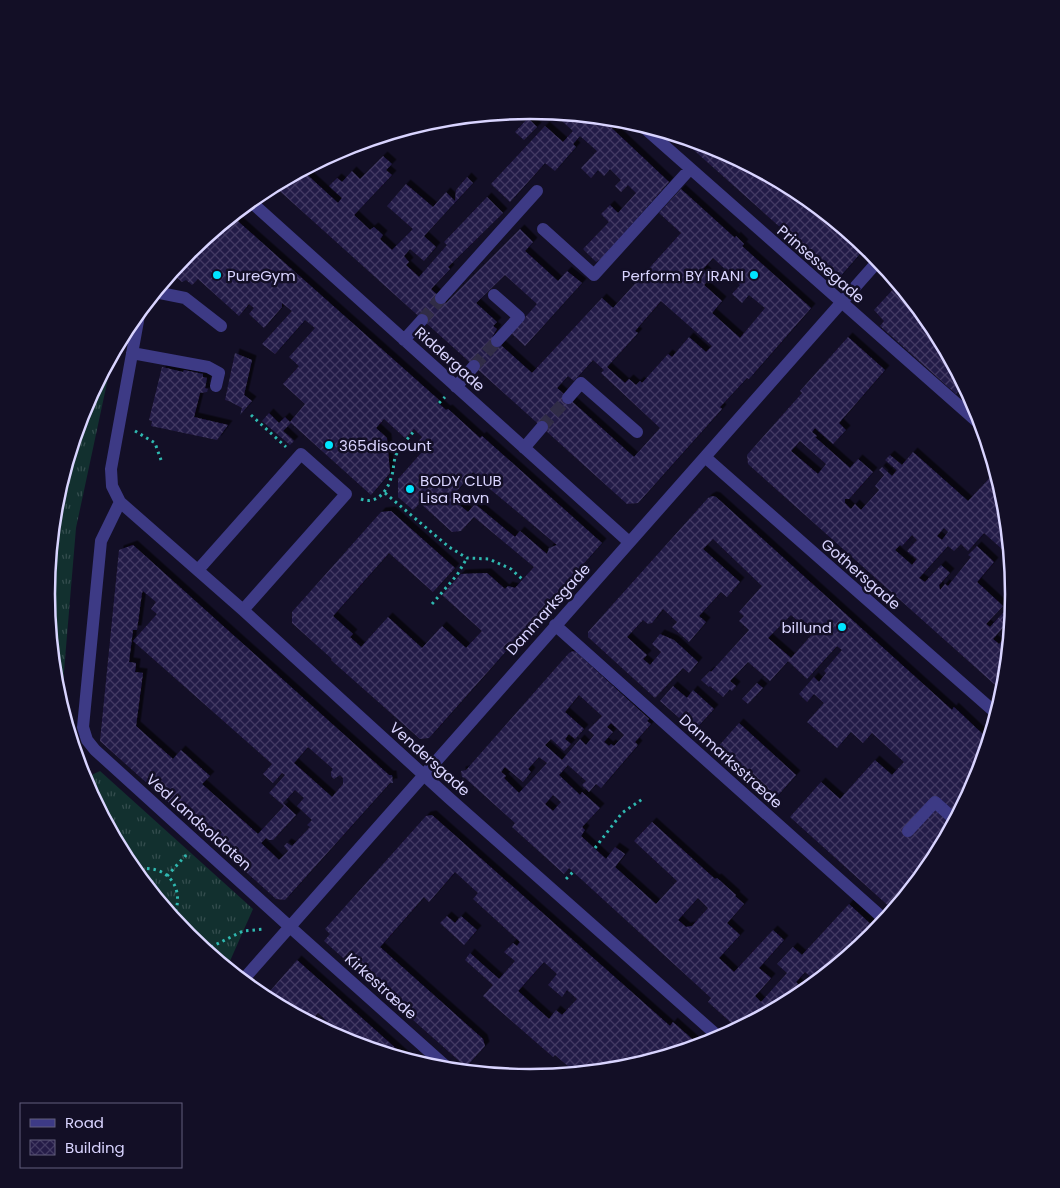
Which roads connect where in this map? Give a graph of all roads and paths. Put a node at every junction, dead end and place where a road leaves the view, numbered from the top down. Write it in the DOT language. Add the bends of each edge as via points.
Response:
graph roads {
  1 [pos="652,135"];
  2 [pos="690,169"];
  3 [pos="537,191"];
  4 [pos="256,206"];
  5 [pos="543,229"];
  6 [pos="873,266"];
  7 [pos="163,294"];
  8 [pos="494,295"];
  9 [pos="441,298"];
  10 [pos="840,302"];
  11 [pos="422,320"];
  12 [pos="221,326"];
  13 [pos="137,328"];
  14 [pos="404,340"];
  15 [pos="497,341"];
  16 [pos="132,353"];
  17 [pos="474,366"];
  18 [pos="216,386"];
  19 [pos="456,387"];
  20 [pos="568,398"];
  21 [pos="251,415"];
  22 [pos="971,416"];
  23 [pos="120,422"];
  24 [pos="542,427"];
  25 [pos="415,430"];
  26 [pos="637,432"];
  27 [pos="524,448"];
  28 [pos="298,457"];
  29 [pos="705,457"];
  30 [pos="161,460"];
  31 [pos="384,492"];
  32 [pos="346,494"];
  33 [pos="120,502"];
  34 [pos="629,542"];
  35 [pos="467,558"];
  36 [pos="198,570"];
  37 [pos="522,579"];
  38 [pos="432,604"];
  39 [pos="243,610"];
  40 [pos="555,625"];
  41 [pos="991,709"];
  42 [pos="423,774"];
  43 [pos="644,798"];
  44 [pos="950,816"];
  45 [pos="908,831"];
  46 [pos="197,843"];
  47 [pos="594,848"];
  48 [pos="142,868"];
  49 [pos="167,876"];
  50 [pos="176,911"];
  51 [pos="880,915"];
  52 [pos="290,927"];
  53 [pos="212,946"];
  54 [pos="247,975"];
  55 [pos="714,1032"];
  56 [pos="439,1060"];
  1 -- 2 [label="street, Prinsessegade"];
  2 -- 5 [label="street" via="594,275"];
  2 -- 10 [label="street, Prinsessegade"];
  3 -- 9 [label="street"];
  4 -- 14 [label="street, Riddergade"];
  6 -- 10 [label="street, Danmarksgade"];
  7 -- 12 [label="street" via="185,298"];
  8 -- 15 [label="street" via="519,317"];
  10 -- 22 [label="street, Prinsessegade"];
  10 -- 29 [label="street, Danmarksgade"];
  11 -- 14 [label="street"];
  13 -- 16 [label="street"];
  14 -- 19 [label="street, Riddergade"];
  16 -- 18 [label="street" via="208,367 219,373"];
  16 -- 23 [label="street"];
  17 -- 19 [label="street"];
  19 -- 27 [label="street, Riddergade"];
  20 -- 26 [label="street" via="581,383"];
  21 -- 28 [label="path"];
  23 -- 30 [label="path" via="156,443"];
  23 -- 33 [label="street" via="111,469 112,486"];
  24 -- 27 [label="street"];
  25 -- 31 [label="path" via="395,457"];
  27 -- 34 [label="street, Riddergade"];
  28 -- 32 [label="street" via="301,454"];
  28 -- 36 [label="street"];
  29 -- 34 [label="street, Danmarksgade"];
  29 -- 41 [label="street, Gothersgade"];
  31 -- 32 [label="path" via="375,500 366,501"];
  31 -- 35 [label="path" via="435,537"];
  32 -- 39 [label="street"];
  33 -- 36 [label="street, Vendersgade"];
  33 -- 46 [label="street, Ved Landsoldaten" via="101,542 83,727 95,750"];
  34 -- 40 [label="street, Danmarksgade"];
  35 -- 37 [label="path" via="489,559 511,569"];
  35 -- 38 [label="path"];
  36 -- 39 [label="street, Vendersgade"];
  39 -- 42 [label="street, Vendersgade"];
  40 -- 42 [label="street, Danmarksgade"];
  40 -- 51 [label="street, Danmarksstræde"];
  42 -- 52 [label="street, Danmarksgade"];
  42 -- 55 [label="street, Vendersgade"];
  43 -- 47 [label="path" via="622,813"];
  44 -- 45 [label="street" via="934,802"];
  46 -- 49 [label="path"];
  46 -- 52 [label="street, Ved Landsoldaten"];
  48 -- 49 [label="path" via="154,869"];
  49 -- 50 [label="path" via="176,889"];
  52 -- 53 [label="path" via="243,931"];
  52 -- 54 [label="street, Danmarksgade"];
  52 -- 56 [label="street, Kirkestræde"];
}
